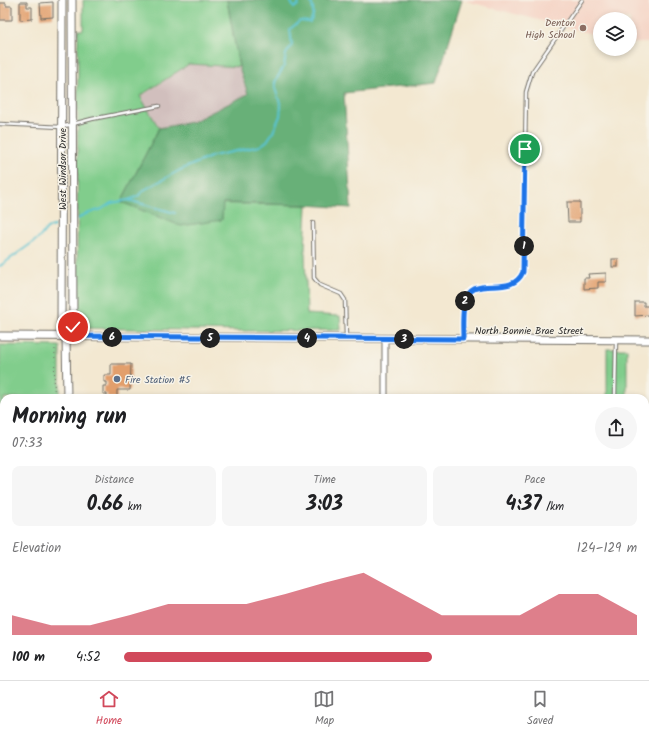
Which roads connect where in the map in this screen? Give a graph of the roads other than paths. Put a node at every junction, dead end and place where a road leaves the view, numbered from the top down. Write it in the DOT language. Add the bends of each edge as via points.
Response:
graph roads {
  1 [pos="62,0"];
  2 [pos="72,0"];
  3 [pos="582,0"];
  4 [pos="159,106"];
  5 [pos="72,123"];
  6 [pos="0,124"];
  7 [pos="61,127"];
  8 [pos="313,223"];
  9 [pos="0,336"];
  10 [pos="66,336"];
  11 [pos="346,338"];
  12 [pos="385,339"];
  13 [pos="463,339"];
  14 [pos="616,340"];
  15 [pos="649,340"];
  16 [pos="67,394"];
  17 [pos="385,394"];
  18 [pos="615,394"];
  1 -- 7 [label="street, West Windsor Drive"];
  2 -- 5 [label="street, West Windsor Drive"];
  3 -- 13 [label="lane" via="532,72 528,82 523,272 514,284 480,286 467,295 464,304"];
  4 -- 5 [label="lane"];
  5 -- 7 [label="lane"];
  5 -- 10 [label="street, West Windsor Drive" via="73,327"];
  6 -- 7 [label="lane"];
  7 -- 10 [label="street, West Windsor Drive" via="61,329"];
  8 -- 11 [label="lane" via="314,278 320,285 342,294 345,300"];
  9 -- 10 [label="street, North Bonnie Brae Street"];
  10 -- 11 [label="street, North Bonnie Brae Street"];
  10 -- 16 [label="street, West Windsor Drive"];
  11 -- 12 [label="street, North Bonnie Brae Street"];
  12 -- 13 [label="street, North Bonnie Brae Street"];
  12 -- 17 [label="street"];
  13 -- 14 [label="street, North Bonnie Brae Street"];
  14 -- 15 [label="street, North Bonnie Brae Street"];
  14 -- 18 [label="lane"];
}
